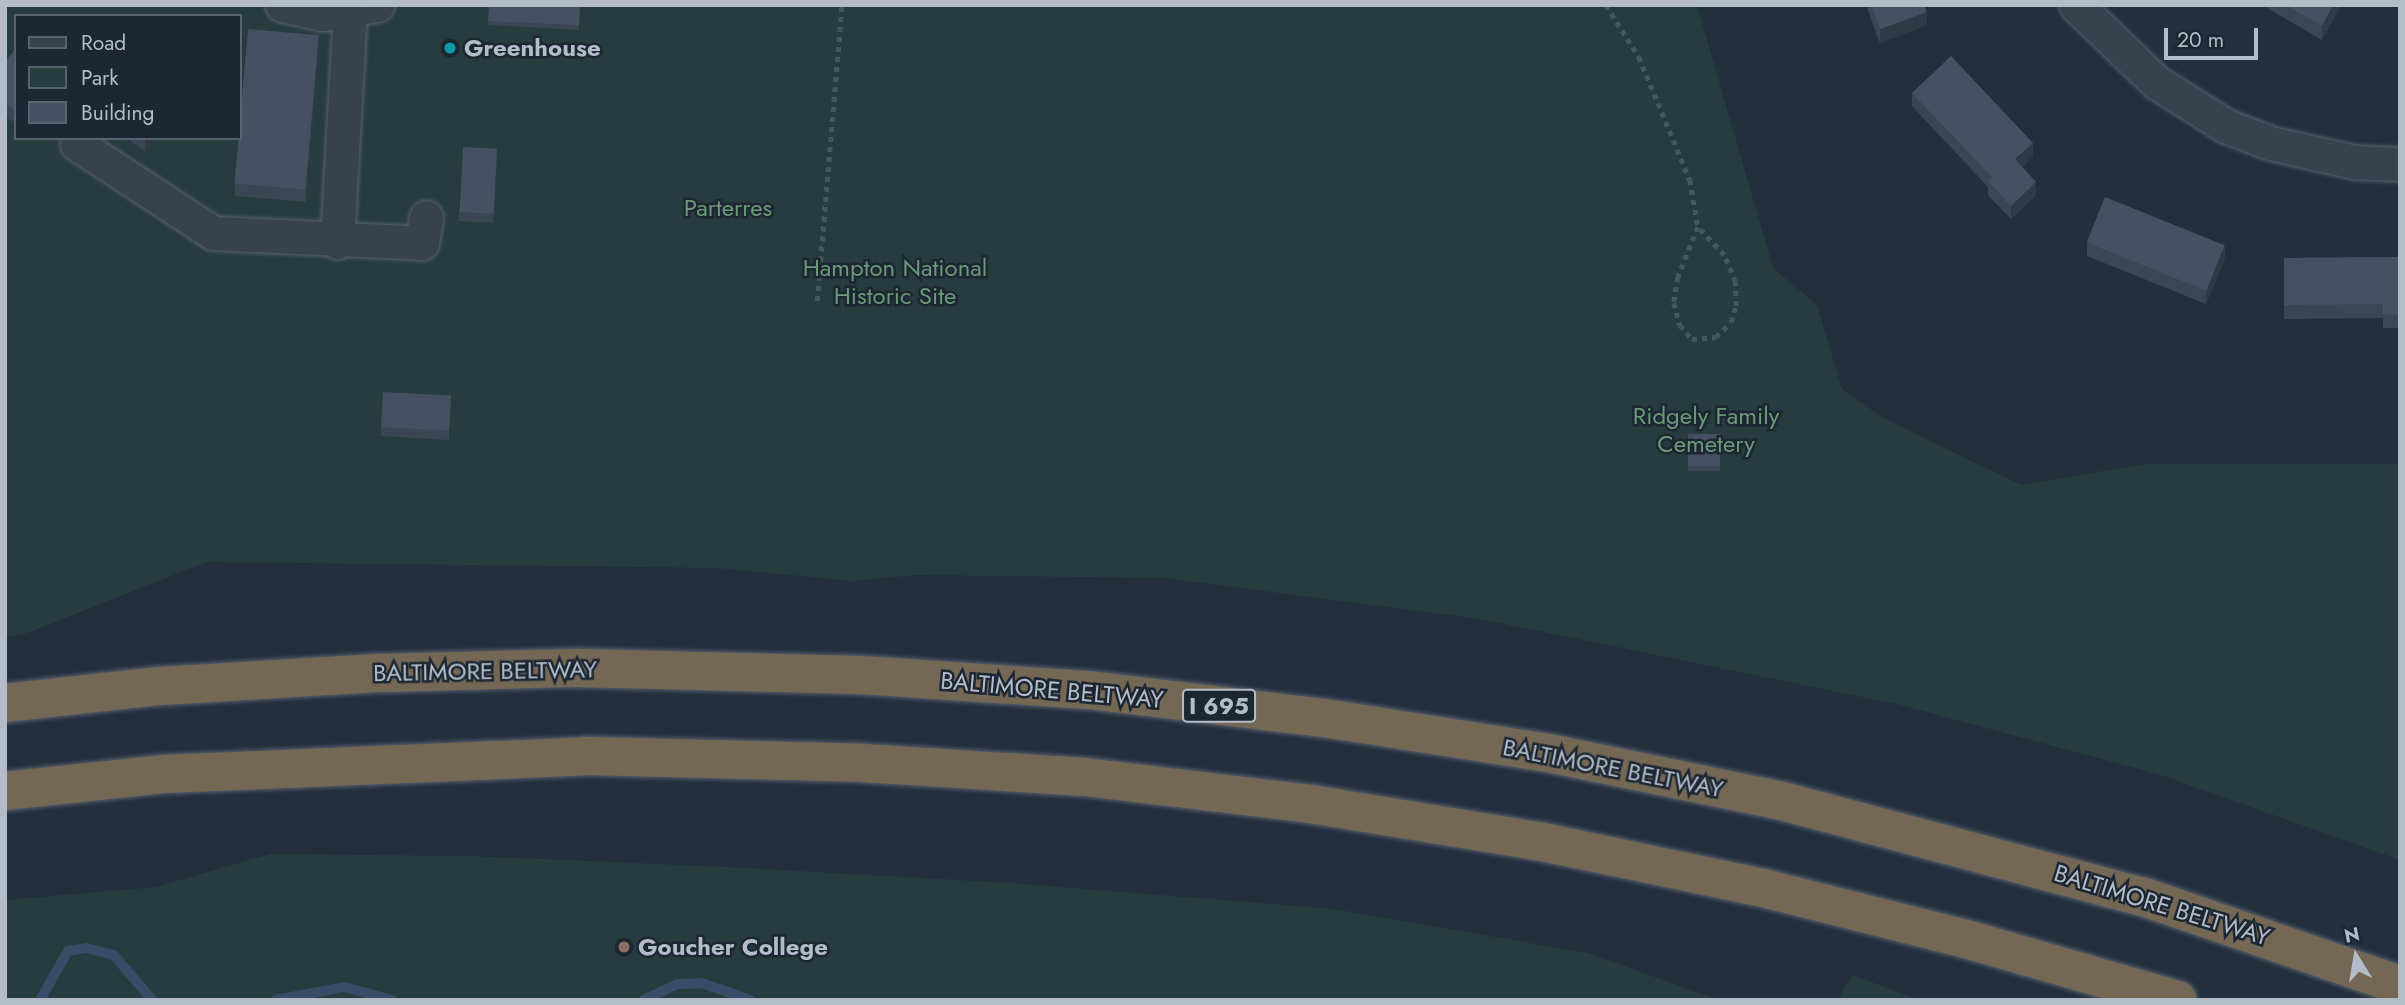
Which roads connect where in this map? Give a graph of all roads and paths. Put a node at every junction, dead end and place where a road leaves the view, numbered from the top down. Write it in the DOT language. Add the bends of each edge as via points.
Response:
graph roads {
  1 [pos="282,5"];
  2 [pos="842,5"];
  3 [pos="1606,5"];
  4 [pos="2076,5"];
  5 [pos="363,9"];
  6 [pos="77,144"];
  7 [pos="2400,164"];
  8 [pos="426,217"];
  9 [pos="1698,227"];
  10 [pos="337,242"];
  11 [pos="817,301"];
  12 [pos="5,703"];
  13 [pos="5,791"];
  14 [pos="2400,985"];
  15 [pos="2177,1000"];
  1 -- 5 [label="street" via="322,14"];
  2 -- 11 [label="path"];
  3 -- 9 [label="path" via="1639,57 1690,180"];
  4 -- 7 [label="street" via="2156,82 2226,126 2270,143 2342,159"];
  5 -- 10 [label="street"];
  6 -- 10 [label="street" via="213,233"];
  8 -- 10 [label="street" via="422,243"];
  9 -- 9 [label="path" via="1678,277 1674,303 1680,325 1692,339 1716,337 1731,322 1736,306 1735,282 1724,254"];
  12 -- 14 [label="highway, BALTIMORE BELTWAY / I 695" via="216,682 578,668 861,675 1090,690 1324,718 1553,754 1782,801 2144,897"];
  13 -- 15 [label="highway" via="179,773 586,756 863,763 1085,778 1311,804 1538,841 1767,889 1966,939"];
}
